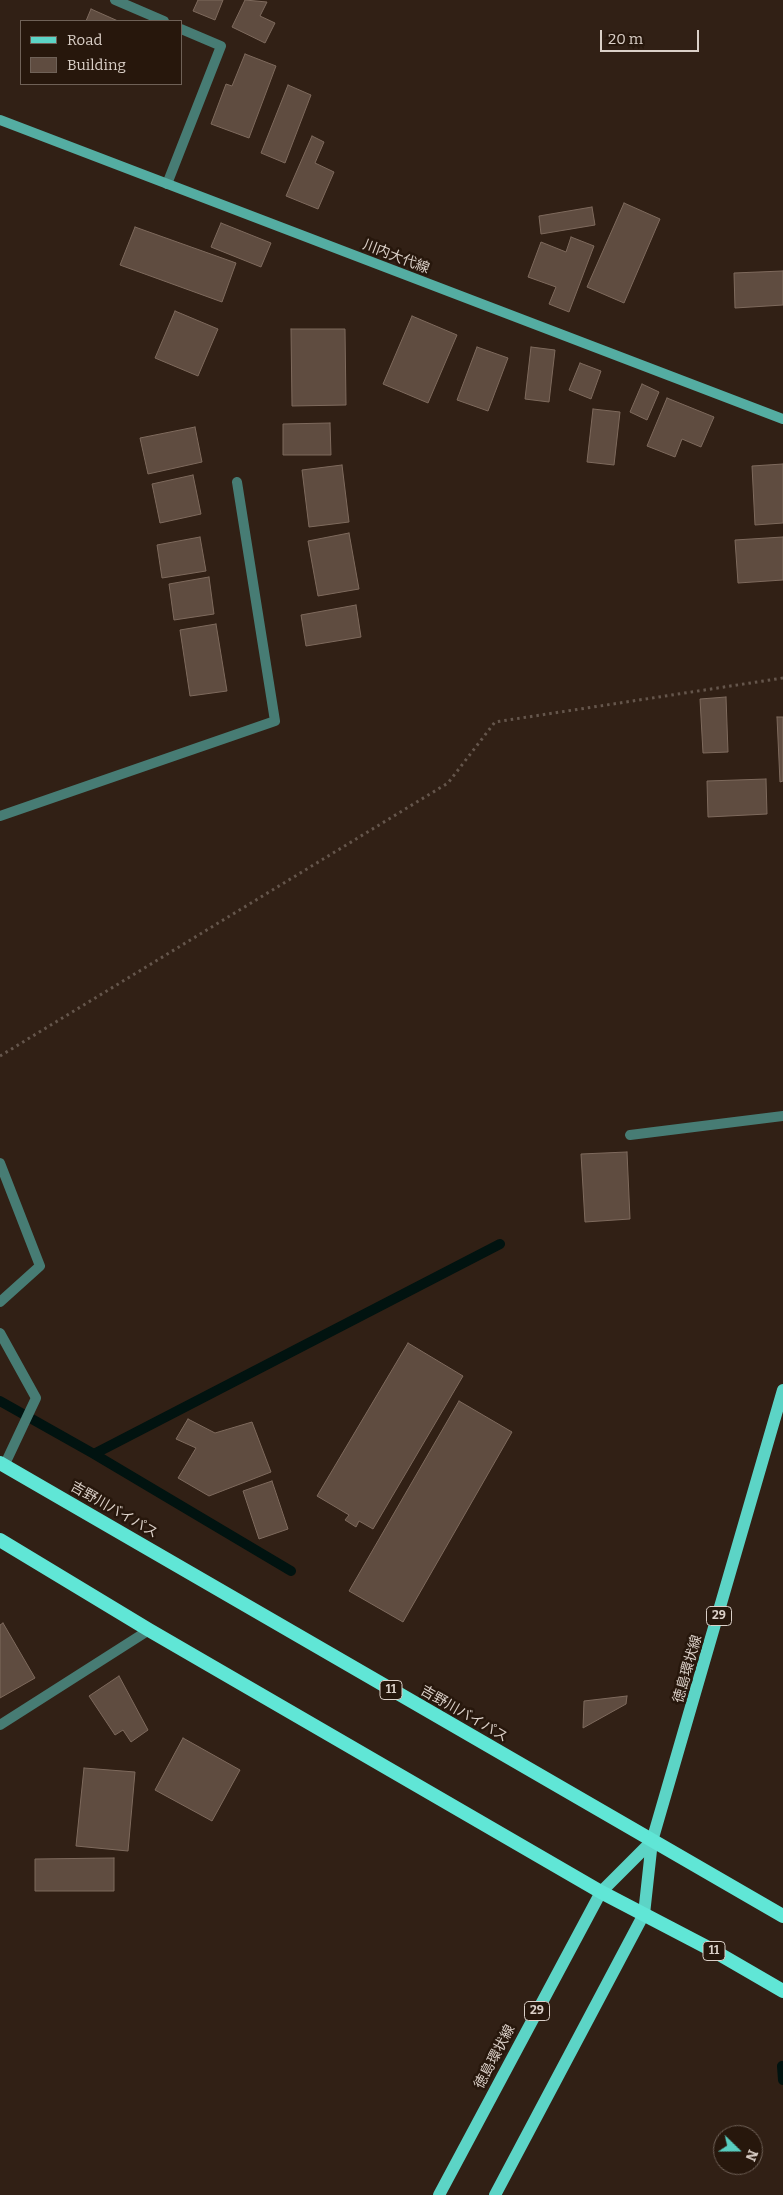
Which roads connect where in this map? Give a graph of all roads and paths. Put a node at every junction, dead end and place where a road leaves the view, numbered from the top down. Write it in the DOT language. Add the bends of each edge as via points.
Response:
graph roads {
  1 [pos="116,0"];
  2 [pos="162,20"];
  3 [pos="182,29"];
  4 [pos="0,120"];
  5 [pos="167,184"];
  6 [pos="783,419"];
  7 [pos="237,482"];
  8 [pos="783,678"];
  9 [pos="0,816"];
  10 [pos="0,1056"];
  11 [pos="783,1116"];
  12 [pos="630,1135"];
  13 [pos="0,1162"];
  14 [pos="0,1302"];
  15 [pos="0,1333"];
  16 [pos="783,1390"];
  17 [pos="2,1464"];
  18 [pos="0,1540"];
  19 [pos="148,1630"];
  20 [pos="0,1725"];
  21 [pos="652,1842"];
  22 [pos="601,1892"];
  23 [pos="644,1914"];
  24 [pos="783,1916"];
  25 [pos="783,1991"];
  26 [pos="439,2195"];
  27 [pos="495,2195"];
  1 -- 2 [label="street"];
  3 -- 5 [label="street" via="220,46"];
  4 -- 5 [label="main road, 川内大代線"];
  5 -- 6 [label="main road, 川内大代線"];
  7 -- 9 [label="street" via="275,721"];
  8 -- 10 [label="path" via="496,722 448,783"];
  11 -- 12 [label="street"];
  13 -- 14 [label="street" via="40,1266"];
  15 -- 17 [label="street" via="36,1398"];
  16 -- 21 [label="main road, 徳島環状線 / 29"];
  17 -- 21 [label="highway, 吉野川バイパス / 11"];
  18 -- 19 [label="highway, 11"];
  19 -- 20 [label="street"];
  19 -- 22 [label="highway, 11"];
  21 -- 22 [label="main road, 徳島環状線 / 29"];
  21 -- 23 [label="main road, 徳島環状線 / 29"];
  21 -- 24 [label="highway, 吉野川バイパス / 11"];
  22 -- 23 [label="highway, 11"];
  22 -- 26 [label="main road, 徳島環状線 / 29"];
  23 -- 25 [label="highway, 11"];
  23 -- 27 [label="main road, 徳島環状線 / 29"];
}
